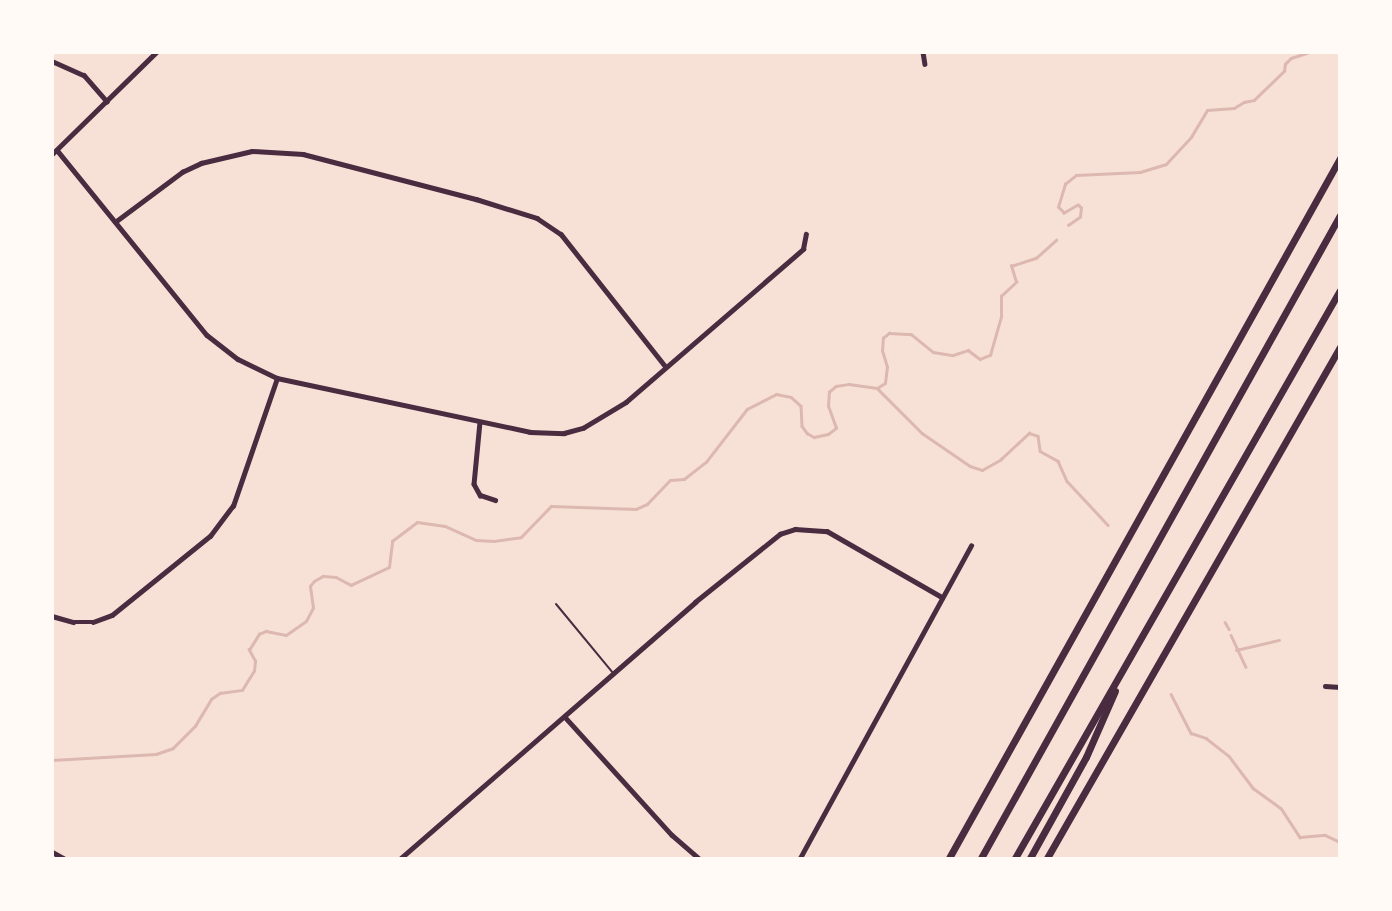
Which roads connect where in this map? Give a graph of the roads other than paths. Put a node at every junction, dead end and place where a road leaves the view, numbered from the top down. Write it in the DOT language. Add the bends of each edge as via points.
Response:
graph roads {
  1 [pos="156,52"];
  2 [pos="923,52"];
  3 [pos="52,61"];
  4 [pos="925,64"];
  5 [pos="107,101"];
  6 [pos="55,152"];
  7 [pos="1339,158"];
  8 [pos="1339,215"];
  9 [pos="115,222"];
  10 [pos="806,234"];
  11 [pos="1339,290"];
  12 [pos="1339,346"];
  13 [pos="666,367"];
  14 [pos="277,378"];
  15 [pos="480,422"];
  16 [pos="495,500"];
  17 [pos="971,546"];
  18 [pos="942,597"];
  19 [pos="556,604"];
  20 [pos="52,616"];
  21 [pos="1133,652"];
  22 [pos="614,673"];
  23 [pos="1325,686"];
  24 [pos="1339,687"];
  25 [pos="565,717"];
  26 [pos="52,852"];
  27 [pos="63,859"];
  28 [pos="401,859"];
  29 [pos="698,859"];
  30 [pos="800,859"];
  31 [pos="949,859"];
  32 [pos="981,859"];
  33 [pos="1016,859"];
  34 [pos="1030,859"];
  35 [pos="1047,859"];
  1 -- 5 [label="street"];
  2 -- 4 [label="street"];
  3 -- 5 [label="street" via="84,75"];
  5 -- 6 [label="street"];
  6 -- 9 [label="street"];
  7 -- 31 [label="highway"];
  8 -- 32 [label="highway"];
  9 -- 13 [label="street" via="182,172 252,151 303,154 449,192 537,218 561,234"];
  9 -- 14 [label="street" via="218,346"];
  10 -- 13 [label="street" via="803,249"];
  11 -- 21 [label="highway"];
  12 -- 35 [label="highway"];
  13 -- 15 [label="street" via="626,402 583,428 551,434"];
  14 -- 15 [label="street"];
  14 -- 20 [label="street" via="233,506 210,536 112,615 83,622"];
  15 -- 16 [label="street" via="474,484 480,495"];
  17 -- 18 [label="street"];
  18 -- 22 [label="street" via="827,531 796,529 780,534"];
  18 -- 30 [label="street"];
  19 -- 22 [label="lane"];
  21 -- 33 [label="highway"];
  21 -- 34 [label="highway" via="1086,757"];
  22 -- 25 [label="street"];
  23 -- 24 [label="street"];
  25 -- 28 [label="street"];
  25 -- 29 [label="street"];
  26 -- 27 [label="street"];
}
